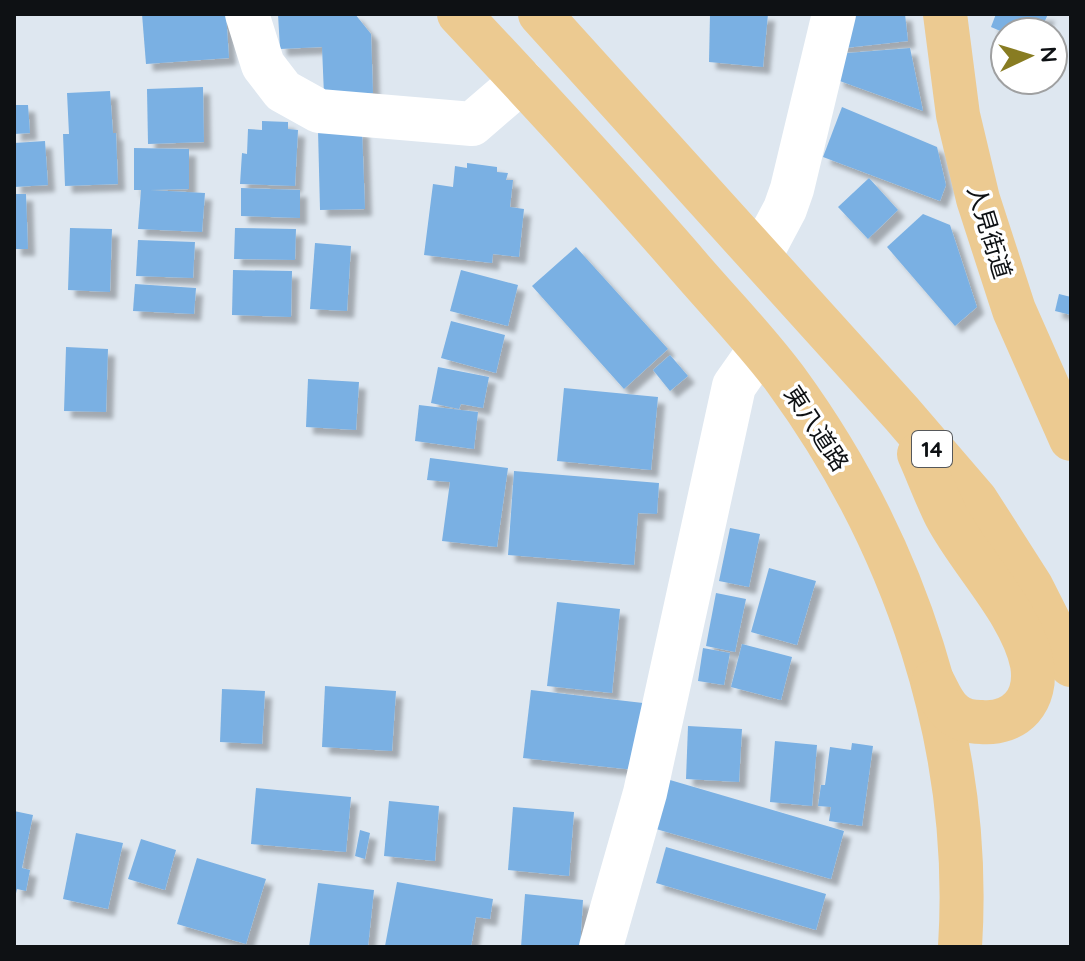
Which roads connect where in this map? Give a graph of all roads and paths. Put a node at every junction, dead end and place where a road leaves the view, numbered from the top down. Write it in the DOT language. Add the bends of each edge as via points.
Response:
graph roads {
  1 [pos="247,14"];
  2 [pos="459,14"];
  3 [pos="540,14"];
  4 [pos="834,14"];
  5 [pos="945,14"];
  6 [pos="522,81"];
  7 [pos="760,256"];
  8 [pos="760,349"];
  9 [pos="902,414"];
  10 [pos="1071,439"];
  11 [pos="1071,665"];
  12 [pos="932,680"];
  13 [pos="601,947"];
  14 [pos="960,947"];
  1 -- 6 [label="street" via="263,65 283,91 319,111 472,124"];
  2 -- 6 [label="main road, 東八道路"];
  3 -- 7 [label="main road, 14"];
  4 -- 7 [label="street" via="792,189"];
  5 -- 10 [label="main road, 人見街道" via="958,115 978,199 1014,310"];
  6 -- 8 [label="main road, 東八道路"];
  7 -- 9 [label="main road, 14"];
  8 -- 12 [label="main road, 東八道路" via="850,479 894,566"];
  8 -- 13 [label="street" via="734,386 645,793"];
  9 -- 11 [label="main road, 14" via="976,500 1031,586"];
  9 -- 12 [label="main road" via="946,517 1016,624 1032,665 1025,704 1004,721 968,721 954,715"];
  12 -- 14 [label="main road, 東八道路" via="961,852"];
}
